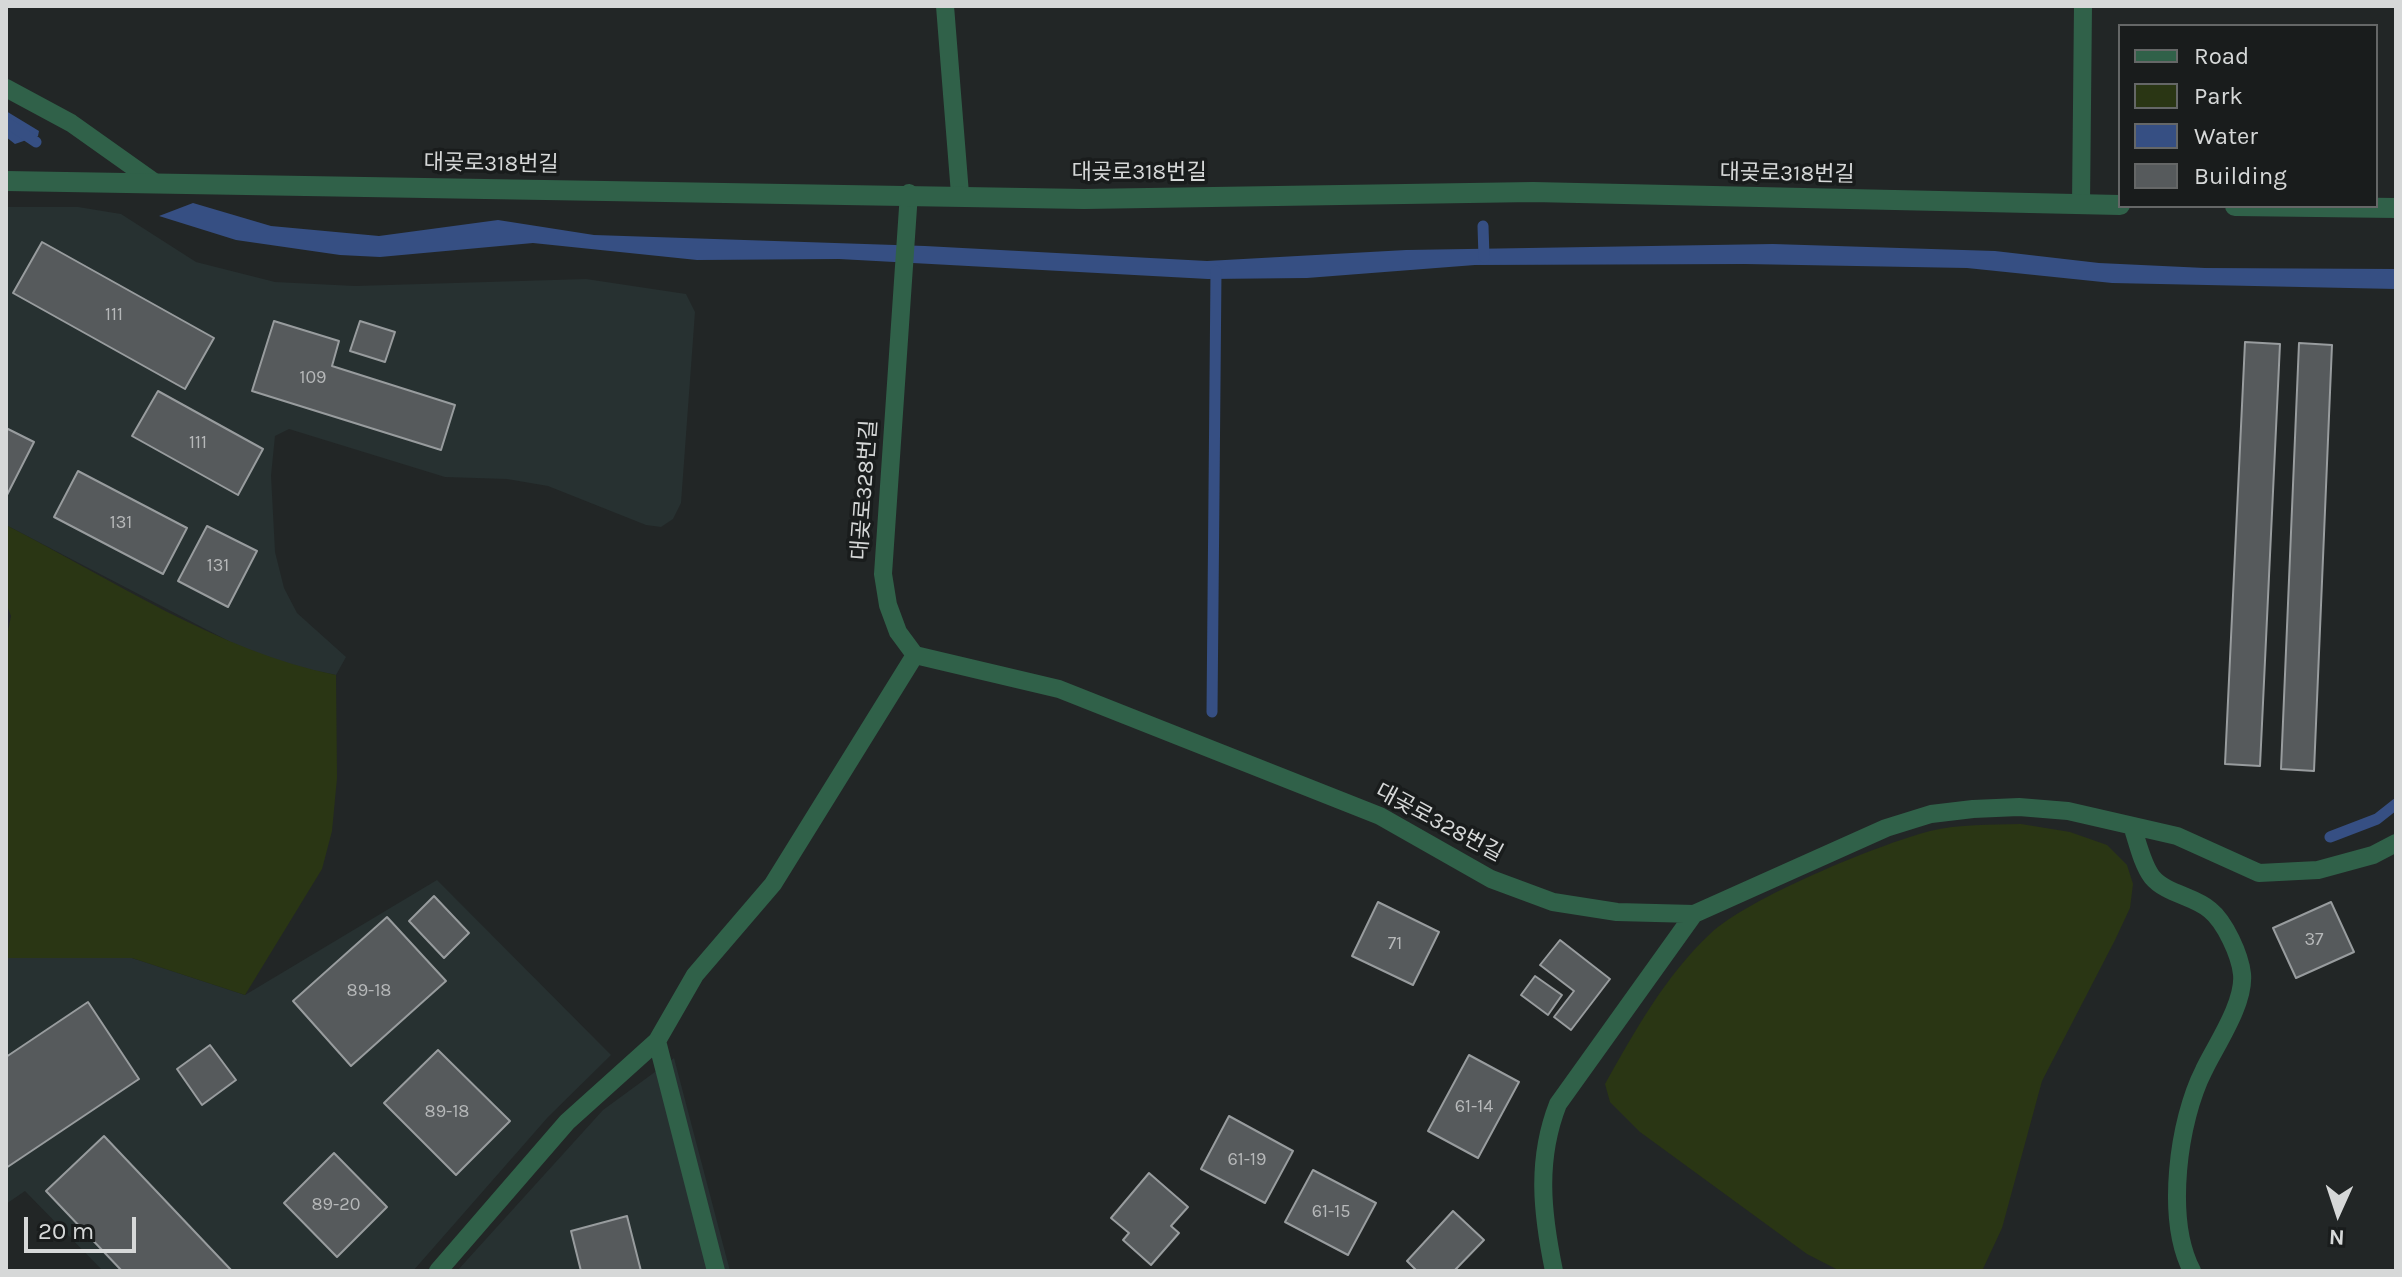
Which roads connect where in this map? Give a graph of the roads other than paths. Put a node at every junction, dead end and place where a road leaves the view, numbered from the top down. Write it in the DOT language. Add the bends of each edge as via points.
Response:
graph roads {
  1 [pos="945,6"];
  2 [pos="2083,6"];
  3 [pos="6,88"];
  4 [pos="6,181"];
  5 [pos="157,184"];
  6 [pos="909,193"];
  7 [pos="960,194"];
  8 [pos="2081,204"];
  9 [pos="2118,205"];
  10 [pos="915,655"];
  11 [pos="2132,826"];
  12 [pos="2396,843"];
  13 [pos="1694,914"];
  14 [pos="657,1041"];
  15 [pos="438,1271"];
  16 [pos="716,1271"];
  17 [pos="1554,1271"];
  18 [pos="2192,1271"];
  1 -- 7 [label="lane"];
  2 -- 8 [label="lane"];
  3 -- 5 [label="lane" via="71,123"];
  4 -- 5 [label="street, 대곶로318번길"];
  5 -- 6 [label="street, 대곶로318번길"];
  6 -- 7 [label="street, 대곶로318번길"];
  6 -- 10 [label="lane, 대곶로328번길" via="883,574 898,632"];
  7 -- 8 [label="street, 대곶로318번길" via="1084,199 1533,192"];
  8 -- 9 [label="street, 대곶로318번길"];
  10 -- 13 [label="lane, 대곶로328번길" via="1074,695 1380,816 1517,891 1617,912"];
  10 -- 14 [label="lane" via="773,884 695,975"];
  11 -- 12 [label="lane, 대곶로328번길" via="2177,836 2259,873 2318,870"];
  11 -- 13 [label="lane, 대곶로328번길" via="2068,811 2019,807 1931,814 1886,828"];
  11 -- 18 [label="lane" via="2152,877 2211,910 2232,944 2243,976 2229,1023 2202,1072 2186,1120 2178,1172 2184,1255"];
  13 -- 17 [label="lane" via="1558,1104 1542,1164"];
  14 -- 15 [label="lane" via="567,1122"];
  14 -- 16 [label="lane"];
}
